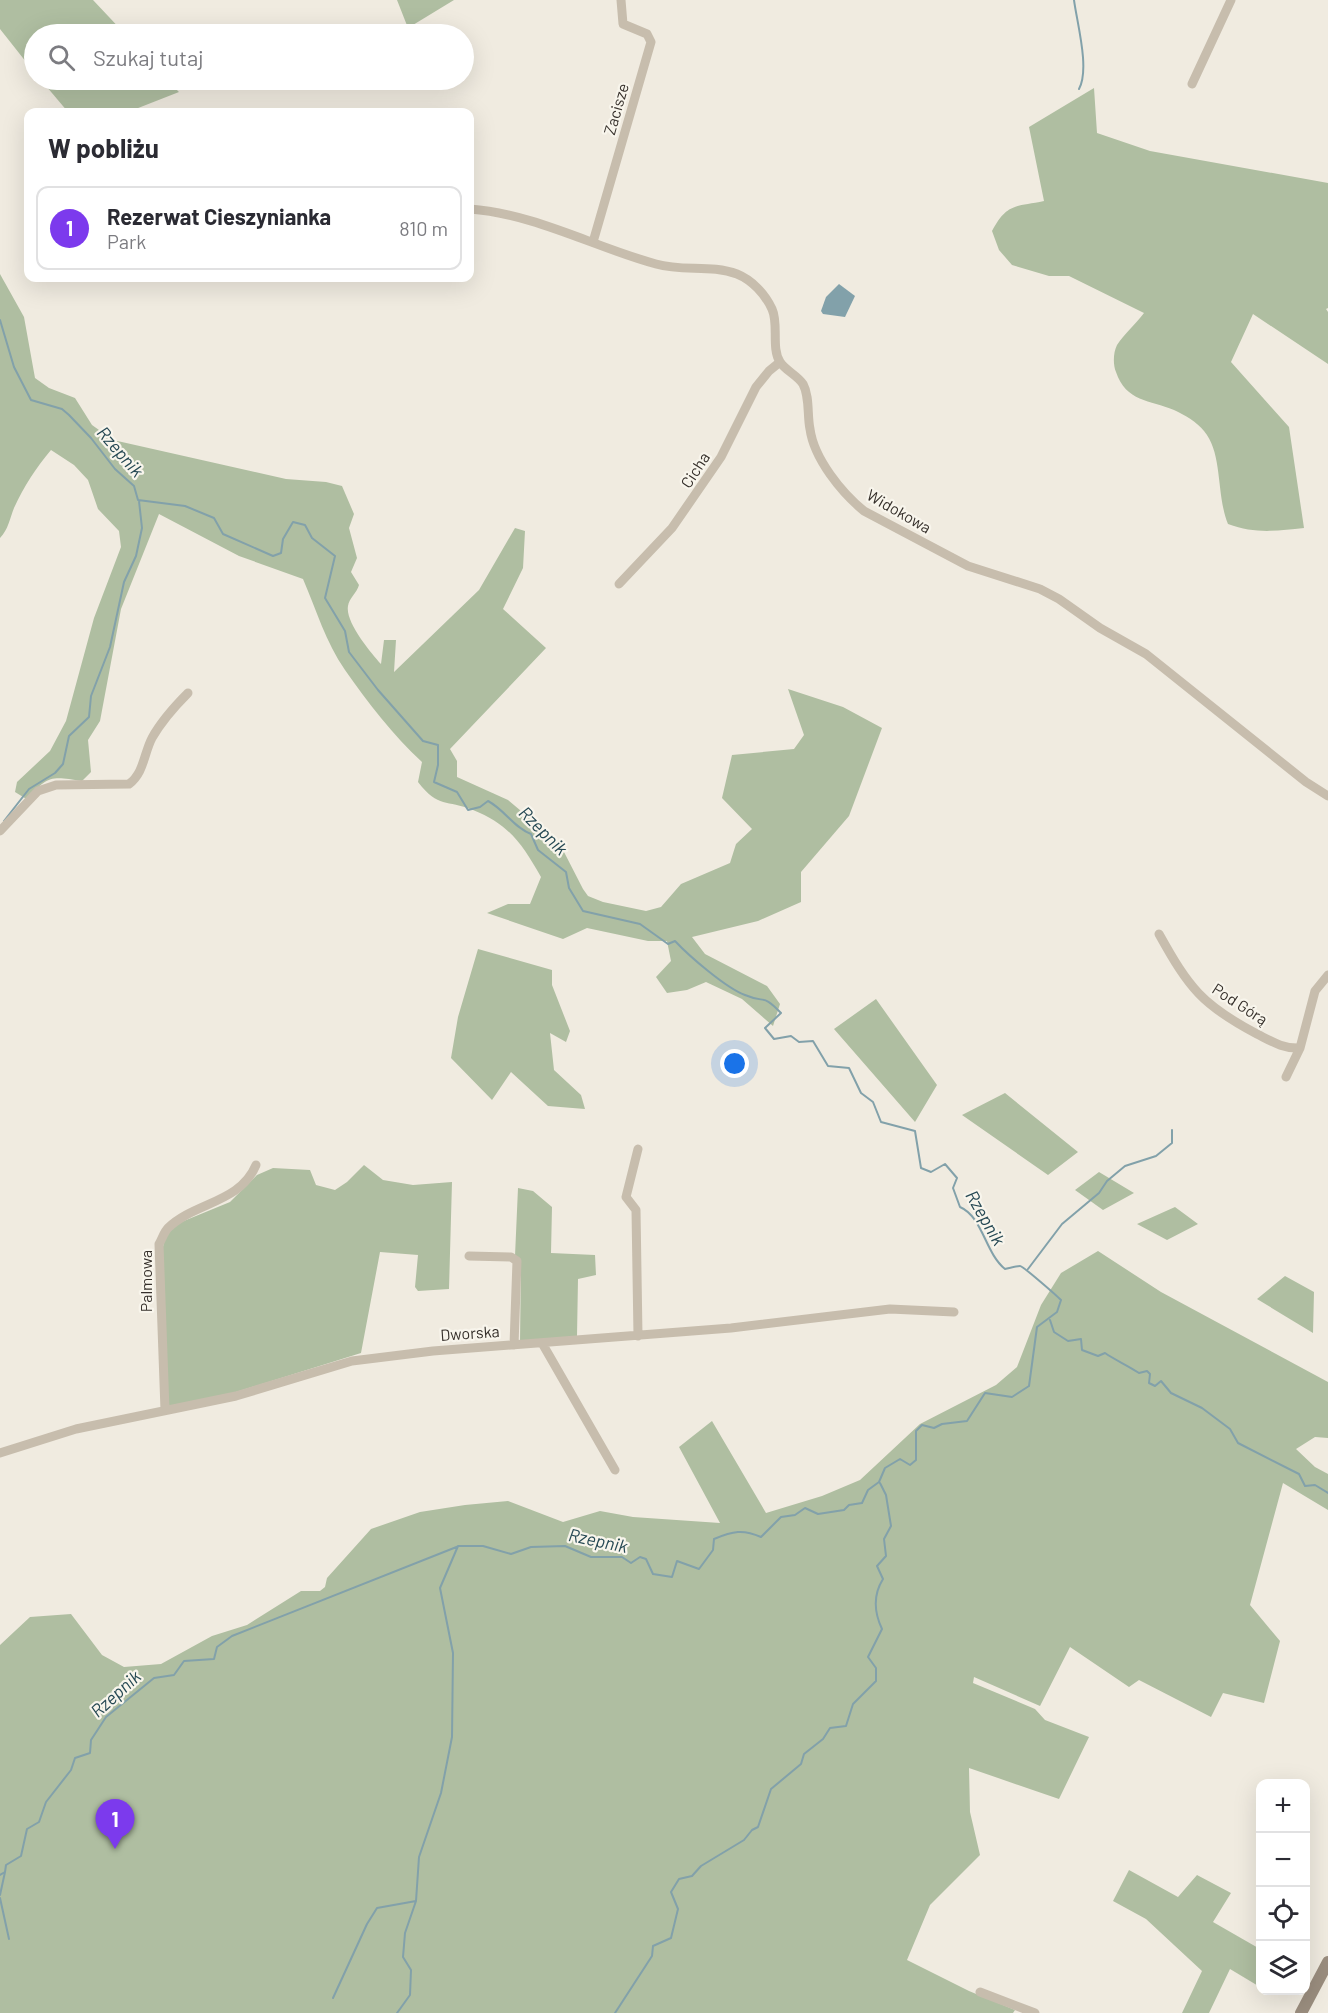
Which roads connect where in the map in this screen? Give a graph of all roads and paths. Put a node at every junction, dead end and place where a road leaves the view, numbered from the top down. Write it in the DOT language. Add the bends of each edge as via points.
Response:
graph roads {
  1 [pos="621,0"];
  2 [pos="1231,0"];
  3 [pos="1192,84"];
  4 [pos="474,210"];
  5 [pos="593,242"];
  6 [pos="780,362"];
  7 [pos="619,584"];
  8 [pos="188,693"];
  9 [pos="1328,796"];
  10 [pos="0,831"];
  11 [pos="1159,934"];
  12 [pos="1328,975"];
  13 [pos="1300,1048"];
  14 [pos="1286,1077"];
  15 [pos="638,1149"];
  16 [pos="256,1165"];
  17 [pos="470,1256"];
  18 [pos="954,1312"];
  19 [pos="638,1336"];
  20 [pos="542,1343"];
  21 [pos="514,1345"];
  22 [pos="165,1410"];
  23 [pos="0,1453"];
  24 [pos="615,1470"];
  25 [pos="1328,1962"];
  26 [pos="980,1992"];
  27 [pos="1035,2013"];
  28 [pos="1302,2013"];
  1 -- 5 [label="street, Zacisze" via="623,24 647,34 651,42"];
  2 -- 3 [label="street"];
  4 -- 5 [label="street" via="508,214"];
  5 -- 6 [label="street" via="657,265 721,269 750,281 772,309"];
  6 -- 7 [label="street, Cicha" via="756,387 721,457 672,528"];
  6 -- 9 [label="street, Widokowa" via="803,384 815,449 852,501 864,511 968,566 1059,598 1100,628 1146,654"];
  8 -- 10 [label="street" via="164,718 136,778 129,784 56,785 38,791"];
  11 -- 13 [label="street, Pod Górą" via="1182,976 1208,1005 1279,1046"];
  12 -- 13 [label="street" via="1315,991"];
  13 -- 14 [label="street"];
  15 -- 19 [label="street" via="626,1197 636,1210"];
  16 -- 22 [label="street, Palmowa" via="231,1194 167,1229 159,1244"];
  17 -- 21 [label="street" via="511,1257 517,1261"];
  18 -- 19 [label="street, Dworska" via="890,1309"];
  19 -- 20 [label="street, Dworska"];
  20 -- 21 [label="street, Dworska"];
  20 -- 24 [label="street"];
  21 -- 22 [label="street, Dworska" via="352,1361 236,1396"];
  22 -- 23 [label="street, Dworska" via="76,1429"];
  25 -- 28 [label="street"];
  26 -- 27 [label="street"];
}
